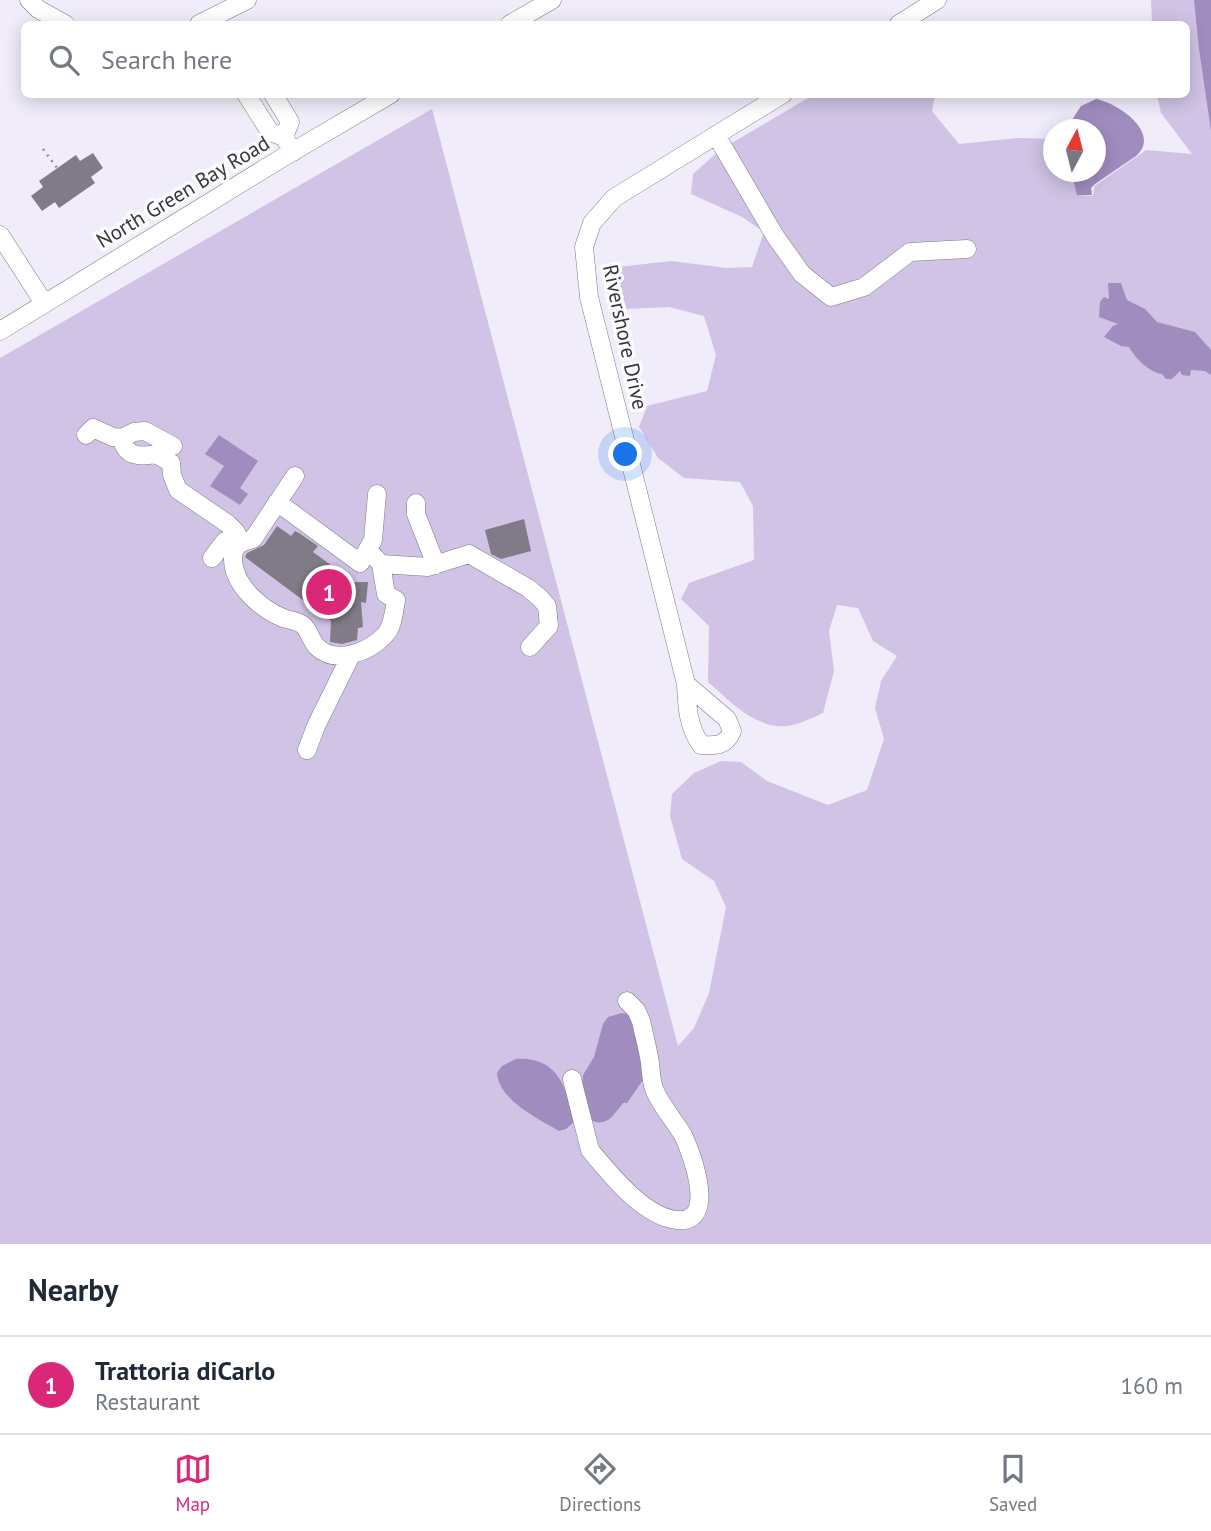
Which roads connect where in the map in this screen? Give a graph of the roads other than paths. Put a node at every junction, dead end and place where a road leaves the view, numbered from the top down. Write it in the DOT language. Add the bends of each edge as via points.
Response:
graph roads {
  1 [pos="29,0"];
  2 [pos="247,0"];
  3 [pos="552,0"];
  4 [pos="937,0"];
  5 [pos="225,18"];
  6 [pos="60,21"];
  7 [pos="515,21"];
  8 [pos="904,21"];
  9 [pos="249,98"];
  10 [pos="275,98"];
  11 [pos="383,98"];
  12 [pos="776,98"];
  13 [pos="716,135"];
  14 [pos="289,144"];
  15 [pos="0,235"];
  16 [pos="967,250"];
  17 [pos="44,303"];
  18 [pos="0,331"];
  19 [pos="86,435"];
  20 [pos="122,438"];
  21 [pos="173,446"];
  22 [pos="295,476"];
  23 [pos="377,494"];
  24 [pos="277,502"];
  25 [pos="416,503"];
  26 [pos="240,542"];
  27 [pos="369,551"];
  28 [pos="212,558"];
  29 [pos="381,564"];
  30 [pos="436,565"];
  31 [pos="530,647"];
  32 [pos="351,655"];
  33 [pos="686,684"];
  34 [pos="307,750"];
  35 [pos="627,1001"];
  36 [pos="572,1079"];
  1 -- 6 [label="street"];
  2 -- 5 [label="street"];
  3 -- 7 [label="street"];
  4 -- 8 [label="street"];
  9 -- 14 [label="street" via="270,132"];
  10 -- 14 [label="street" via="290,122"];
  11 -- 14 [label="street, North Green Bay Road"];
  12 -- 13 [label="street, Rivershore Drive"];
  13 -- 16 [label="street" via="775,236 802,274 831,297 864,287 909,252"];
  13 -- 33 [label="street, Rivershore Drive" via="614,198 592,223 584,247 589,297"];
  14 -- 17 [label="street, North Green Bay Road"];
  15 -- 17 [label="street"];
  17 -- 18 [label="street, North Green Bay Road"];
  19 -- 20 [label="street" via="96,428"];
  20 -- 21 [label="street" via="145,431"];
  20 -- 26 [label="street" via="130,453 156,454 171,463 178,490 228,524"];
  22 -- 24 [label="street"];
  23 -- 27 [label="street"];
  24 -- 26 [label="street" via="253,539"];
  24 -- 27 [label="street" via="360,563"];
  25 -- 30 [label="street" via="415,514"];
  26 -- 28 [label="street" via="225,541"];
  26 -- 32 [label="street" via="233,566 254,599 303,625 318,648 332,655"];
  27 -- 29 [label="street"];
  29 -- 30 [label="street"];
  29 -- 32 [label="street" via="386,594 396,600 390,625 386,635"];
  30 -- 31 [label="street" via="469,554 540,598 547,606 550,626"];
  32 -- 34 [label="street"];
  35 -- 36 [label="street" via="640,1021 655,1092 689,1151 701,1202 695,1214 678,1220 654,1212 597,1158 590,1150"];
}
